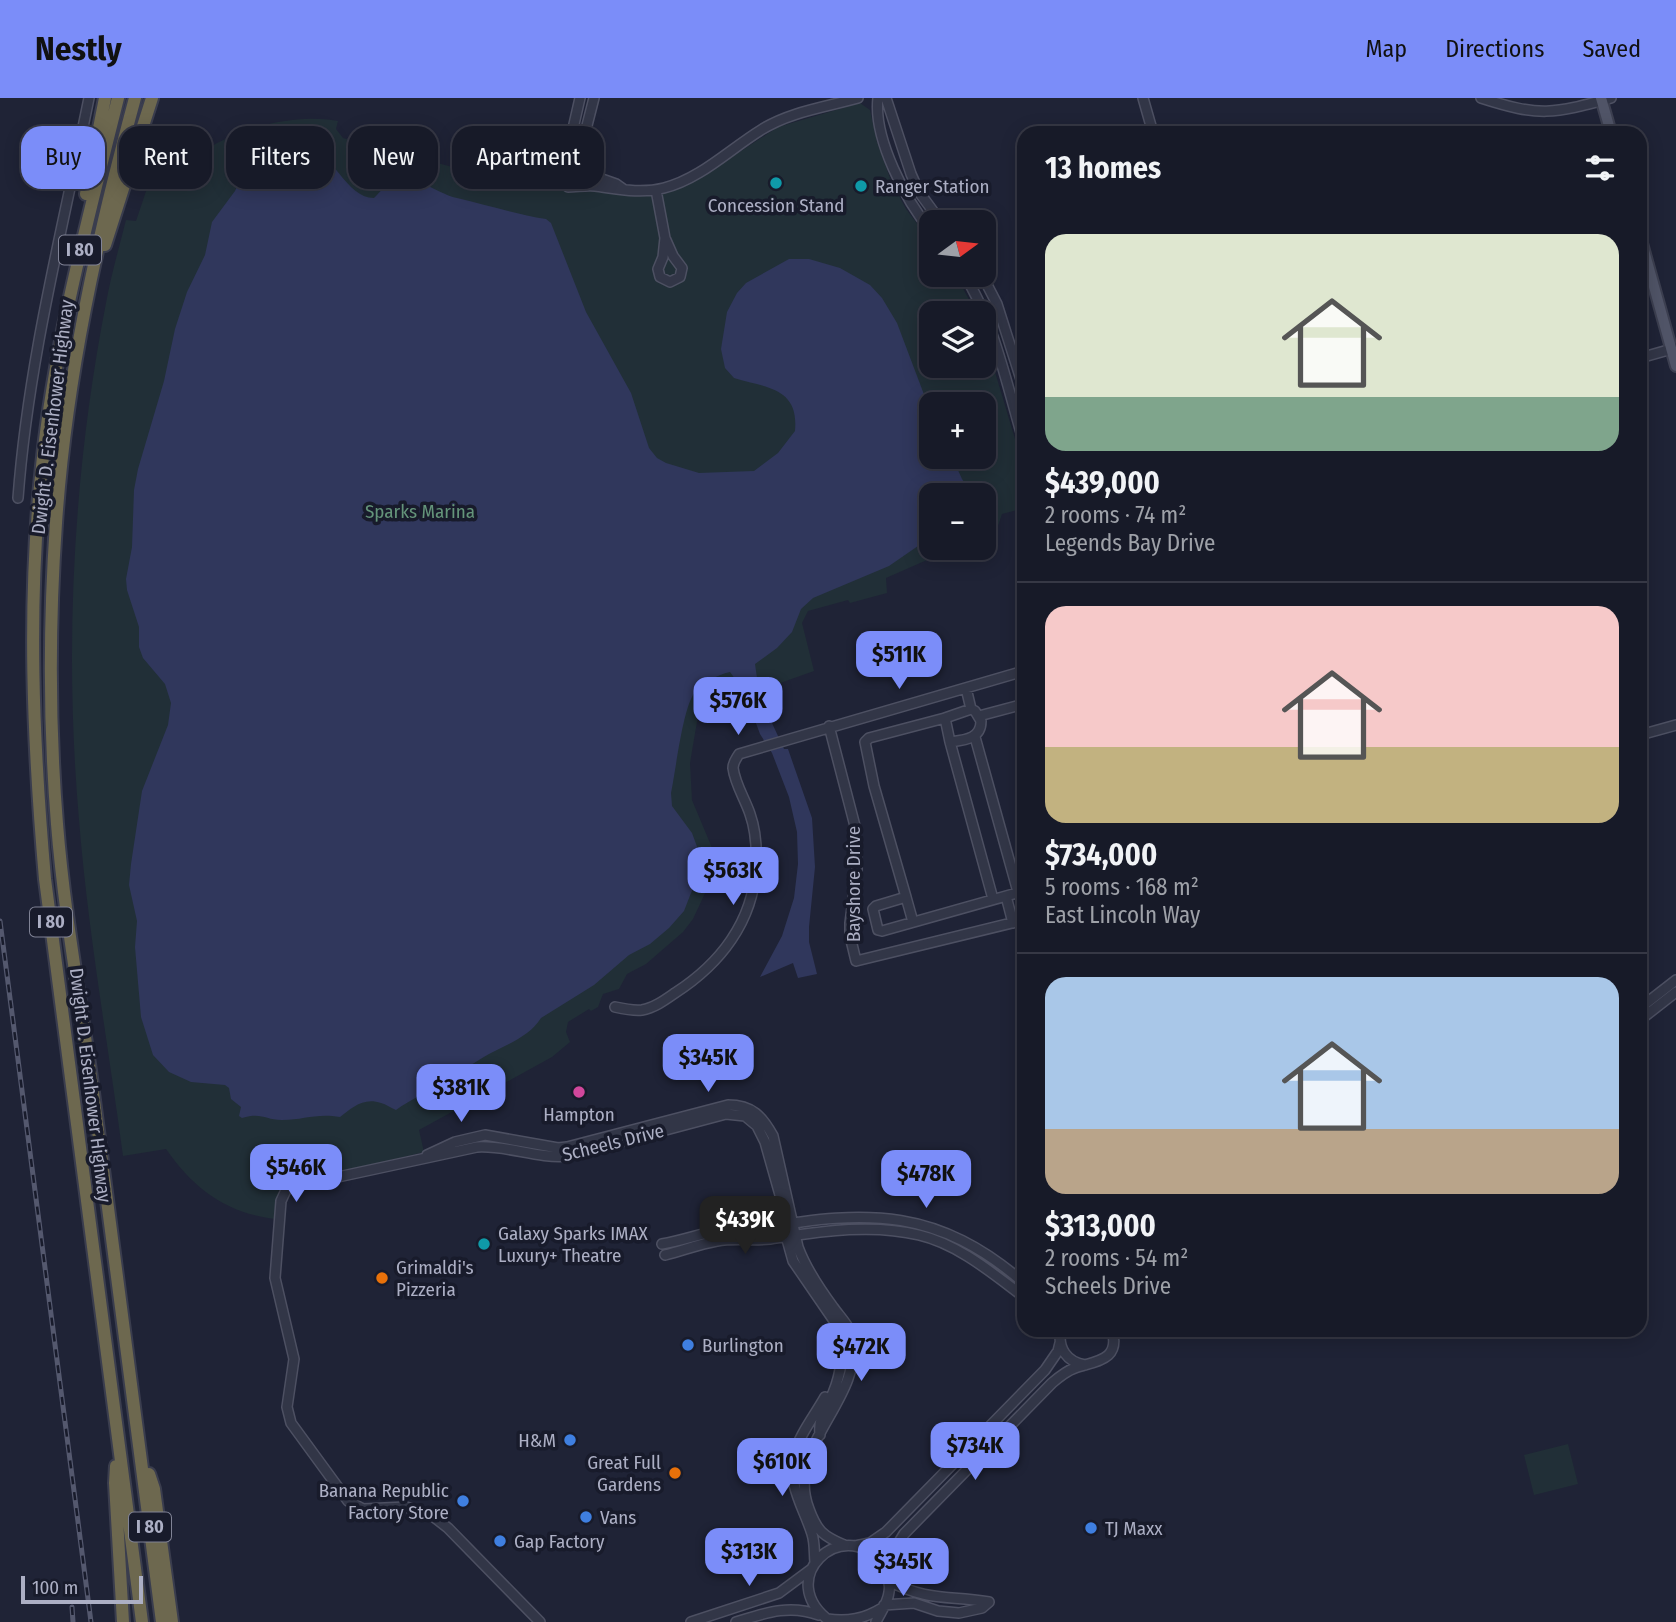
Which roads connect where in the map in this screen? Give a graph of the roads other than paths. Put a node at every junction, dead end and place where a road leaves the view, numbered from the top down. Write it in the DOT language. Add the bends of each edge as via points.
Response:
graph roads {
  1 [pos="89,98"];
  2 [pos="105,98"];
  3 [pos="118,98"];
  4 [pos="135,98"];
  5 [pos="152,98"];
  6 [pos="580,98"];
  7 [pos="594,98"];
  8 [pos="858,98"];
  9 [pos="878,98"];
  10 [pos="886,98"];
  11 [pos="1143,98"];
  12 [pos="1481,98"];
  13 [pos="1605,99"];
  14 [pos="574,126"];
  15 [pos="587,126"];
  16 [pos="1151,126"];
  17 [pos="1610,126"];
  18 [pos="604,179"];
  19 [pos="604,187"];
  20 [pos="625,190"];
  21 [pos="656,190"];
  22 [pos="932,210"];
  23 [pos="919,214"];
  24 [pos="665,238"];
  25 [pos="1647,259"];
  26 [pos="970,287"];
  27 [pos="988,287"];
  28 [pos="1674,349"];
  29 [pos="1647,356"];
  30 [pos="1676,366"];
  31 [pos="1017,367"];
  32 [pos="72,381"];
  33 [pos="50,404"];
  34 [pos="1017,420"];
  35 [pos="19,498"];
  36 [pos="1017,673"];
  37 [pos="966,688"];
  38 [pos="1017,706"];
  39 [pos="971,709"];
  40 [pos="979,716"];
  41 [pos="945,718"];
  42 [pos="1676,725"];
  43 [pos="829,726"];
  44 [pos="1647,734"];
  45 [pos="975,737"];
  46 [pos="950,741"];
  47 [pos="1017,879"];
  48 [pos="1017,893"];
  49 [pos="1006,896"];
  50 [pos="906,897"];
  51 [pos="993,899"];
  52 [pos="913,922"];
  53 [pos="1017,922"];
  54 [pos="1013,923"];
  55 [pos="1676,980"];
  56 [pos="1676,992"];
  57 [pos="1647,1003"];
  58 [pos="615,1007"];
  59 [pos="1647,1015"];
  60 [pos="635,1133"];
  61 [pos="419,1158"];
  62 [pos="790,1222"];
  63 [pos="791,1236"];
  64 [pos="662,1244"];
  65 [pos="665,1255"];
  66 [pos="1017,1277"];
  67 [pos="1017,1292"];
  68 [pos="1112,1337"];
  69 [pos="1060,1338"];
  70 [pos="848,1352"];
  71 [pos="1087,1366"];
  72 [pos="837,1375"];
  73 [pos="137,1433"];
  74 [pos="820,1435"];
  75 [pos="118,1438"];
  76 [pos="844,1545"];
  77 [pos="855,1546"];
  78 [pos="813,1566"];
  79 [pos="889,1580"];
  80 [pos="883,1607"];
  81 [pos="828,1620"];
  82 [pos="123,1622"];
  83 [pos="142,1622"];
  84 [pos="162,1622"];
  85 [pos="172,1622"];
  86 [pos="541,1622"];
  87 [pos="691,1622"];
  88 [pos="736,1622"];
  89 [pos="876,1622"];
  1 -- 35 [label="street" via="42,322"];
  2 -- 33 [label="highway" via="52,358"];
  3 -- 33 [label="highway, Dwight D. Eisenhower Highway / I 80" via="86,224"];
  4 -- 32 [label="highway, Dwight D. Eisenhower Highway / I 80" via="107,201"];
  5 -- 32 [label="highway" via="110,228 83,352"];
  6 -- 14 [label="street"];
  7 -- 15 [label="street"];
  8 -- 21 [label="street" via="778,121 692,177"];
  9 -- 23 [label="street" via="877,111 894,170"];
  10 -- 22 [label="street" via="911,174"];
  11 -- 16 [label="street"];
  12 -- 13 [label="street" via="1541,113"];
  13 -- 17 [label="main road"];
  18 -- 20 [label="street"];
  19 -- 20 [label="street"];
  20 -- 21 [label="street"];
  21 -- 24 [label="street"];
  25 -- 28 [label="main road"];
  26 -- 34 [label="street" via="989,328"];
  27 -- 31 [label="street"];
  28 -- 29 [label="street"];
  28 -- 30 [label="main road"];
  32 -- 73 [label="highway, Dwight D. Eisenhower Highway / I 80" via="54,564 55,792 63,883"];
  33 -- 75 [label="highway, Dwight D. Eisenhower Highway / I 80" via="36,530 32,621 36,776 45,878"];
  36 -- 37 [label="street"];
  37 -- 39 [label="street"];
  37 -- 43 [label="street"];
  38 -- 40 [label="street"];
  39 -- 40 [label="street"];
  39 -- 41 [label="street"];
  40 -- 45 [label="street" via="982,726"];
  41 -- 46 [label="street"];
  41 -- 50 [label="street" via="865,742"];
  42 -- 44 [label="street"];
  43 -- 54 [label="street, Bayshore Drive" via="855,826 857,869 850,936 856,961"];
  43 -- 58 [label="street" via="742,751 734,761 756,844 754,887 744,918 713,962 680,990 645,1009"];
  45 -- 46 [label="street"];
  45 -- 47 [label="street"];
  46 -- 51 [label="street"];
  48 -- 49 [label="street"];
  49 -- 51 [label="street"];
  49 -- 54 [label="street"];
  50 -- 52 [label="street"];
  50 -- 52 [label="street" via="876,906 875,923 882,931"];
  51 -- 52 [label="street"];
  53 -- 54 [label="street"];
  55 -- 57 [label="street"];
  56 -- 59 [label="street"];
  60 -- 61 [label="street, Scheels Drive" via="566,1156 493,1146"];
  60 -- 61 [label="street" via="558,1148 485,1135"];
  60 -- 62 [label="street, Scheels Drive" via="726,1114 745,1116 765,1142"];
  60 -- 62 [label="street" via="728,1105 755,1110 773,1136"];
  61 -- 86 [label="street, Scheels Drive" via="290,1186 282,1196 275,1278 294,1359 289,1417 348,1501 363,1509 406,1507 430,1514"];
  62 -- 63 [label="street"];
  62 -- 64 [label="street" via="718,1230"];
  62 -- 66 [label="street" via="875,1218 916,1222 944,1231"];
  63 -- 65 [label="street" via="718,1241"];
  63 -- 67 [label="street" via="840,1230 919,1235 979,1264"];
  63 -- 70 [label="street" via="804,1264 848,1326 852,1338"];
  68 -- 71 [label="street" via="1105,1358"];
  69 -- 71 [label="street" via="1069,1359"];
  69 -- 77 [label="street" via="1058,1351 1045,1370 886,1532"];
  70 -- 72 [label="street"];
  70 -- 74 [label="street" via="851,1367"];
  71 -- 79 [label="street" via="1063,1373 1052,1383 904,1535 893,1552"];
  72 -- 74 [label="street" via="819,1420"];
  72 -- 78 [label="street" via="794,1455 792,1476 812,1534"];
  73 -- 84 [label="highway, Dwight D. Eisenhower Highway / I 80"];
  73 -- 85 [label="highway" via="154,1489"];
  74 -- 76 [label="street" via="806,1461 803,1490 817,1527 824,1536"];
  75 -- 82 [label="highway" via="115,1483"];
  75 -- 83 [label="highway, Dwight D. Eisenhower Highway / I 80"];
  76 -- 77 [label="street"];
  76 -- 78 [label="street" via="822,1554"];
  77 -- 79 [label="street" via="877,1559"];
  78 -- 81 [label="street" via="808,1592 812,1604"];
  78 -- 87 [label="street" via="779,1593"];
  79 -- 80 [label="street"];
  79 -- 80 [label="street" via="934,1598 989,1602 959,1613 914,1603"];
  80 -- 81 [label="street" via="861,1618"];
  80 -- 89 [label="street"];
  81 -- 88 [label="street" via="807,1611 785,1609"];
}
